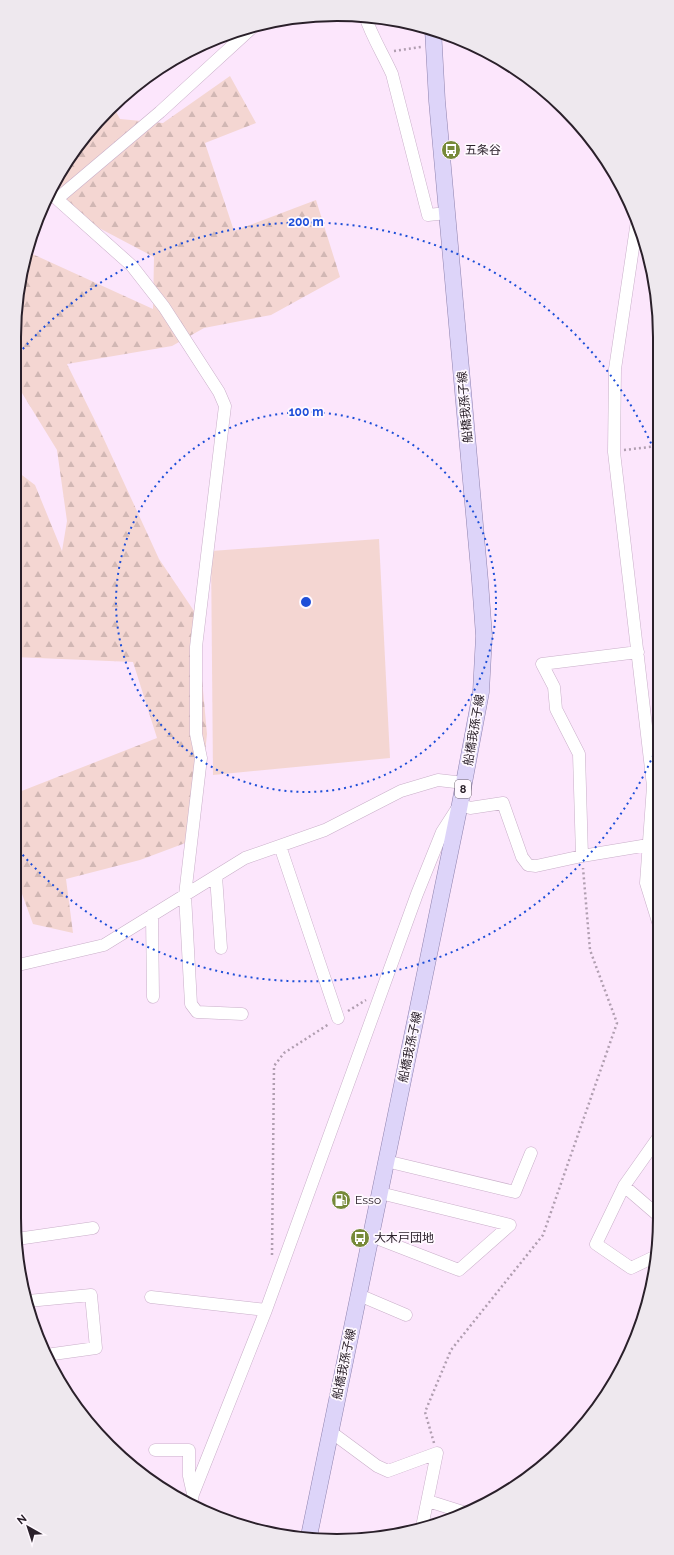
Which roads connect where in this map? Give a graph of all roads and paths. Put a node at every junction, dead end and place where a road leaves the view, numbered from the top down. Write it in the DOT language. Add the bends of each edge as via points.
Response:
graph roads {
  1 [pos="367,23"];
  2 [pos="244,35"];
  3 [pos="433,36"];
  4 [pos="433,46"];
  5 [pos="382,52"];
  6 [pos="447,213"];
  7 [pos="635,233"];
  8 [pos="653,447"];
  9 [pos="614,452"];
  10 [pos="638,652"];
  11 [pos="653,762"];
  12 [pos="464,783"];
  13 [pos="460,804"];
  14 [pos="653,807"];
  15 [pos="648,845"];
  16 [pos="280,846"];
  17 [pos="582,856"];
  18 [pos="216,876"];
  19 [pos="185,895"];
  20 [pos="653,906"];
  21 [pos="152,915"];
  22 [pos="221,948"];
  23 [pos="21,964"];
  24 [pos="383,988"];
  25 [pos="152,996"];
  26 [pos="242,1014"];
  27 [pos="338,1018"];
  28 [pos="653,1145"];
  29 [pos="531,1153"];
  30 [pos="386,1161"];
  31 [pos="624,1186"];
  32 [pos="380,1193"];
  33 [pos="653,1211"];
  34 [pos="93,1228"];
  35 [pos="371,1236"];
  36 [pos="22,1238"];
  37 [pos="650,1259"];
  38 [pos="272,1262"];
  39 [pos="359,1295"];
  40 [pos="150,1297"];
  41 [pos="32,1301"];
  42 [pos="266,1310"];
  43 [pos="406,1315"];
  44 [pos="52,1354"];
  45 [pos="331,1432"];
  46 [pos="155,1450"];
  47 [pos="192,1499"];
  48 [pos="428,1500"];
  49 [pos="459,1510"];
  50 [pos="423,1522"];
  51 [pos="310,1532"];
  1 -- 5 [label="street"];
  2 -- 19 [label="street" via="160,112 57,199 132,266 164,307 219,392 225,406 196,647 196,734 201,758"];
  3 -- 4 [label="main road, 船橋我孫子線 / 8"];
  4 -- 5 [label="path"];
  4 -- 6 [label="main road, 船橋我孫子線 / 8"];
  5 -- 6 [label="street" via="392,74 428,215"];
  6 -- 12 [label="main road, 船橋我孫子線 / 8" via="484,636 481,692"];
  7 -- 9 [label="street" via="615,370"];
  8 -- 9 [label="path"];
  9 -- 10 [label="street"];
  10 -- 11 [label="street"];
  10 -- 17 [label="street" via="542,664 554,688 556,709 579,754"];
  12 -- 13 [label="main road, 船橋我孫子線 / 8"];
  12 -- 16 [label="street" via="438,780 401,791 325,830"];
  13 -- 17 [label="street" via="470,808 503,803 522,858 528,866"];
  13 -- 24 [label="street" via="442,832"];
  13 -- 30 [label="main road, 船橋我孫子線 / 8"];
  14 -- 15 [label="street"];
  15 -- 17 [label="street"];
  15 -- 20 [label="street" via="646,883"];
  16 -- 18 [label="street" via="245,858"];
  16 -- 27 [label="street"];
  18 -- 19 [label="street"];
  18 -- 22 [label="street"];
  19 -- 21 [label="street"];
  19 -- 26 [label="street" via="191,1004 197,1012"];
  21 -- 23 [label="street" via="104,946"];
  21 -- 25 [label="street"];
  24 -- 27 [label="path"];
  24 -- 42 [label="street"];
  27 -- 38 [label="path" via="284,1053 274,1066"];
  28 -- 31 [label="street"];
  29 -- 30 [label="street" via="515,1192"];
  30 -- 32 [label="main road, 船橋我孫子線 / 8"];
  31 -- 33 [label="street"];
  31 -- 37 [label="street" via="596,1244 630,1268"];
  32 -- 35 [label="main road, 船橋我孫子線 / 8"];
  32 -- 35 [label="street" via="510,1225 459,1270"];
  34 -- 36 [label="street"];
  35 -- 39 [label="main road, 船橋我孫子線 / 8"];
  39 -- 43 [label="street"];
  39 -- 45 [label="main road, 船橋我孫子線 / 8"];
  40 -- 42 [label="street"];
  41 -- 44 [label="street" via="91,1295 96,1348"];
  42 -- 47 [label="street"];
  45 -- 48 [label="street" via="377,1466 388,1471 437,1453"];
  45 -- 51 [label="main road, 船橋我孫子線 / 8"];
  46 -- 47 [label="street" via="189,1450"];
  48 -- 49 [label="street"];
  48 -- 50 [label="street"];
}
